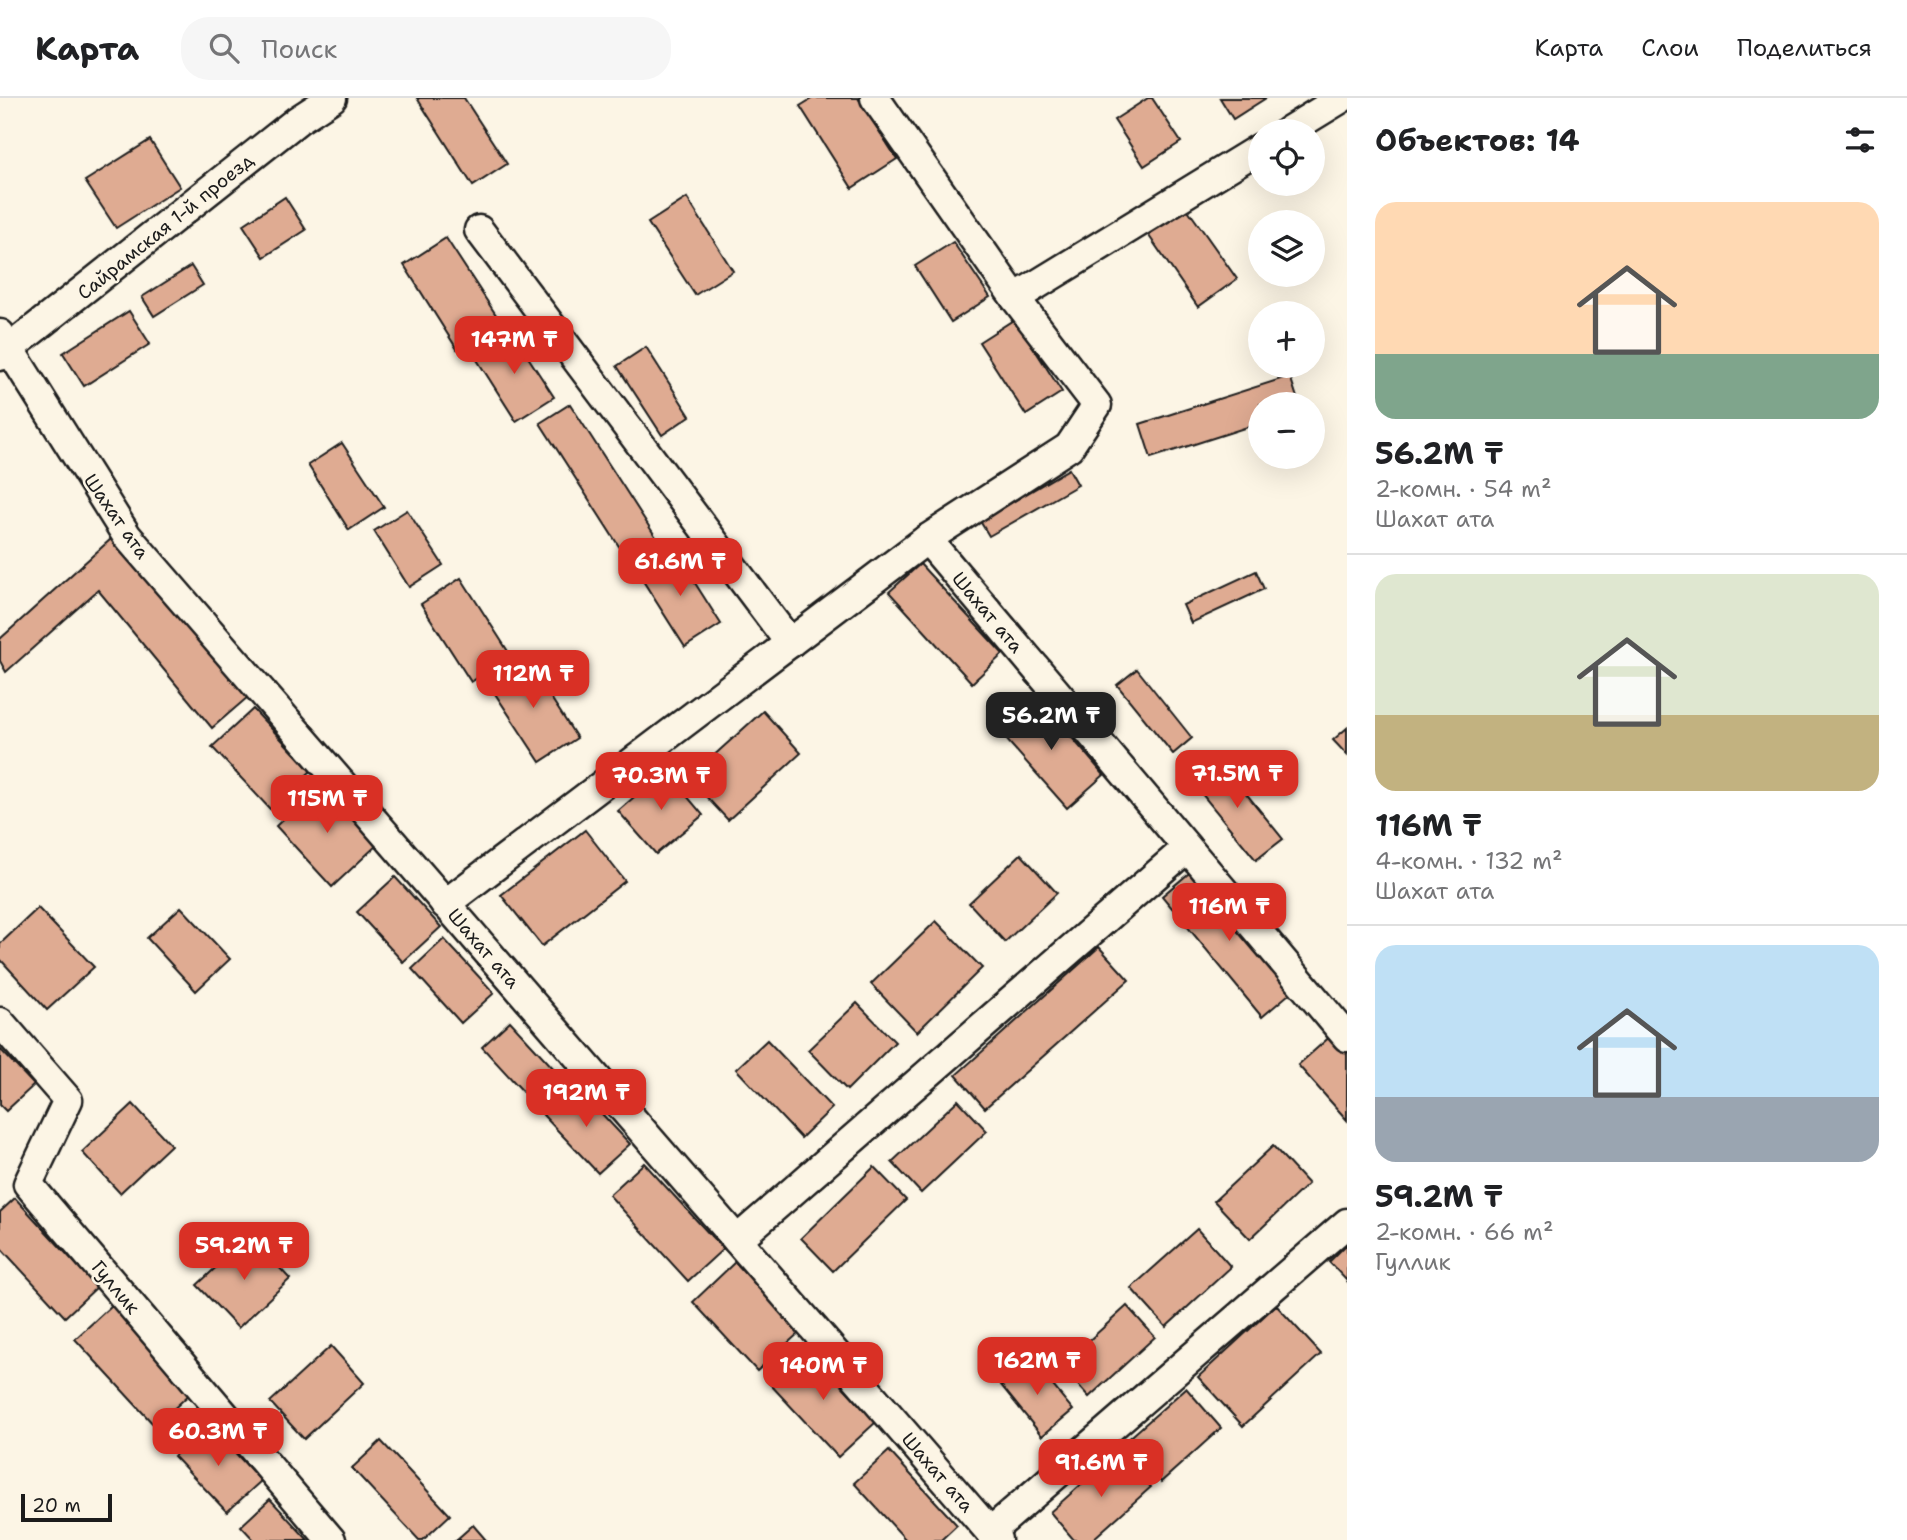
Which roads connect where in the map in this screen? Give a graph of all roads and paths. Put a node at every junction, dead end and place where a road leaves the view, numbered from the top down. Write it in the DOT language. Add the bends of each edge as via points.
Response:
graph roads {
  1 [pos="331,98"];
  2 [pos="875,98"];
  3 [pos="1342,98"];
  4 [pos="291,109"];
  5 [pos="1308,119"];
  6 [pos="1248,155"];
  7 [pos="479,230"];
  8 [pos="1015,298"];
  9 [pos="3,347"];
  10 [pos="927,539"];
  11 [pos="790,643"];
  12 [pos="1187,849"];
  13 [pos="445,904"];
  14 [pos="0,1023"];
  15 [pos="1347,1037"];
  16 [pos="1347,1223"];
  17 [pos="737,1240"];
  18 [pos="994,1536"];
  19 [pos="331,1540"];
  1 -- 4 [label="street, Сайрамская 1-й проезд"];
  2 -- 8 [label="street"];
  3 -- 5 [label="street"];
  4 -- 9 [label="street, Сайрамская 1-й проезд"];
  6 -- 8 [label="street"];
  7 -- 11 [label="street"];
  8 -- 10 [label="street" via="1097,405 1069,447"];
  9 -- 13 [label="street, Шахат ата" via="127,536"];
  10 -- 11 [label="street"];
  10 -- 12 [label="street, Шахат ата"];
  11 -- 13 [label="street"];
  12 -- 15 [label="street, Шахат ата"];
  12 -- 17 [label="street"];
  13 -- 17 [label="street, Шахат ата"];
  14 -- 19 [label="street, Гуллик" via="68,1100 28,1184"];
  16 -- 18 [label="street"];
  17 -- 18 [label="street, Шахат ата"];
}
